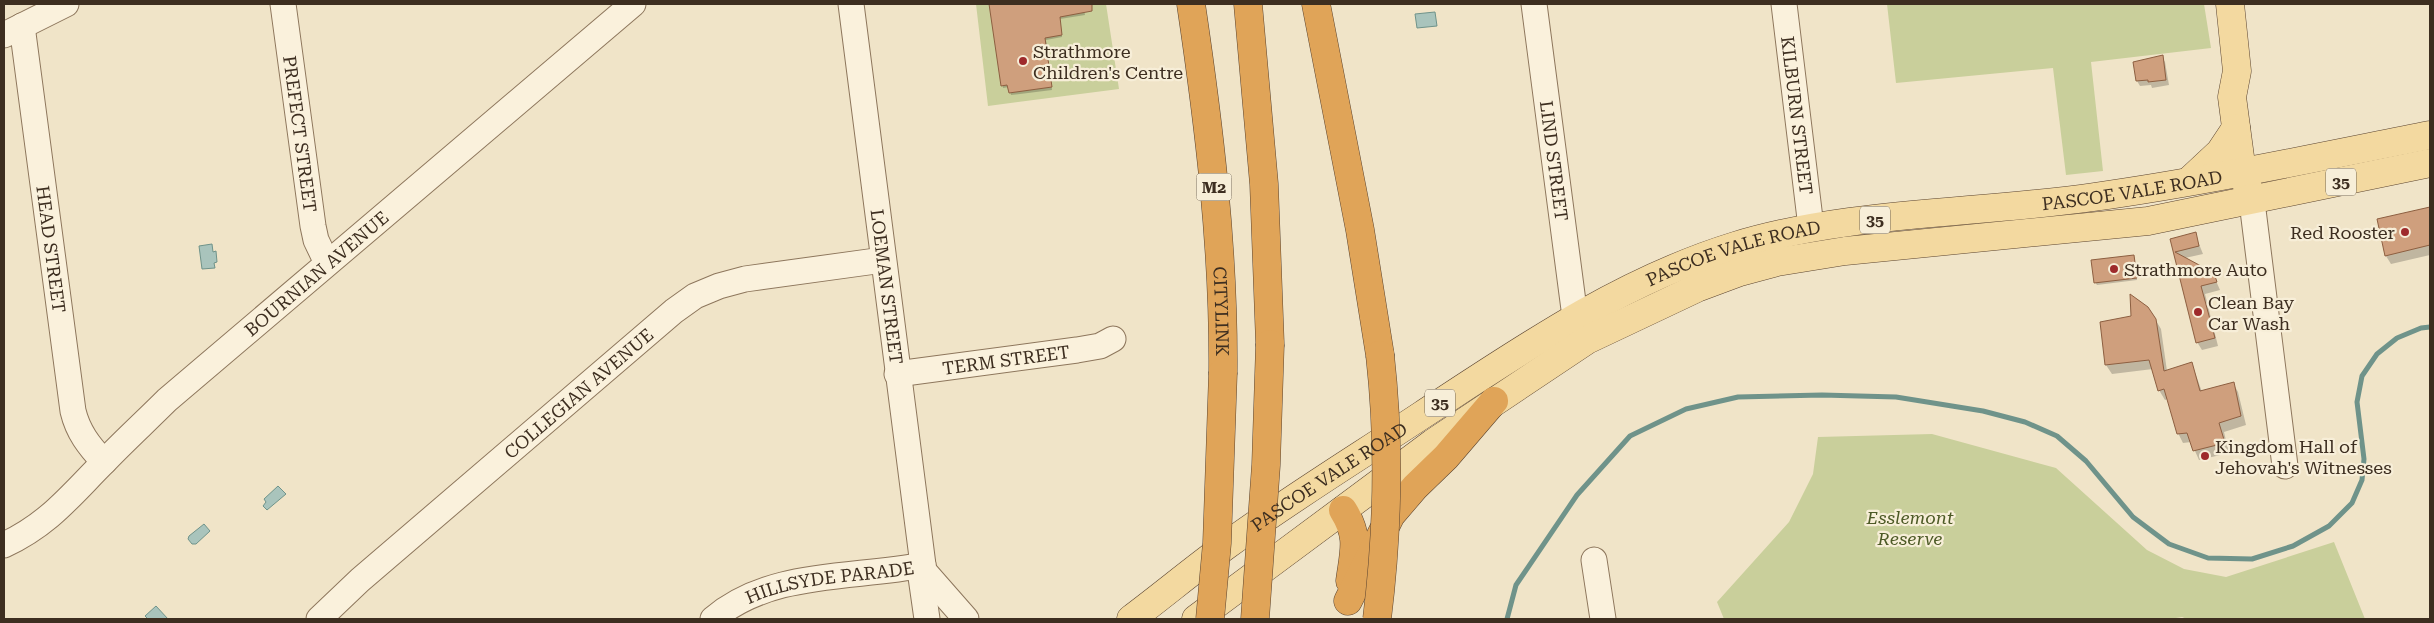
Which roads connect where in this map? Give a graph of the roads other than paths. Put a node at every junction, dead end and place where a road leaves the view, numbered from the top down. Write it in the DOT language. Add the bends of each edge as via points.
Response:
graph roads {
  1 [pos="66,4"];
  2 [pos="283,4"];
  3 [pos="633,4"];
  4 [pos="851,4"];
  5 [pos="1191,4"];
  6 [pos="1248,4"];
  7 [pos="1316,4"];
  8 [pos="1534,4"];
  9 [pos="1784,4"];
  10 [pos="2230,4"];
  11 [pos="18,22"];
  12 [pos="2237,71"];
  13 [pos="2236,128"];
  14 [pos="2430,135"];
  15 [pos="2430,164"];
  16 [pos="2251,170"];
  17 [pos="2190,180"];
  18 [pos="2252,202"];
  19 [pos="1811,228"];
  20 [pos="883,260"];
  21 [pos="327,263"];
  22 [pos="1575,317"];
  23 [pos="1113,339"];
  24 [pos="897,374"];
  25 [pos="1494,401"];
  26 [pos="104,462"];
  27 [pos="2285,466"];
  28 [pos="1306,492"];
  29 [pos="1343,510"];
  30 [pos="4,544"];
  31 [pos="1594,560"];
  32 [pos="923,568"];
  33 [pos="1345,610"];
  34 [pos="319,619"];
  35 [pos="713,619"];
  36 [pos="927,619"];
  37 [pos="966,619"];
  38 [pos="1131,619"];
  39 [pos="1196,619"];
  40 [pos="1210,619"];
  41 [pos="1255,619"];
  42 [pos="1377,619"];
  43 [pos="1604,619"];
  1 -- 11 [label="street"];
  2 -- 21 [label="street, PREFECT STREET" via="313,226"];
  3 -- 21 [label="street, BOURNIAN AVENUE"];
  4 -- 20 [label="street, LOEMAN STREET"];
  5 -- 40 [label="highway, CITYLINK / M2, bridge" via="1213,178 1223,324 1219,514"];
  6 -- 41 [label="highway, bridge" via="1264,184 1270,344 1266,475"];
  7 -- 42 [label="highway, bridge" via="1360,230 1386,414 1388,469 1383,573"];
  8 -- 22 [label="street, LIND STREET"];
  9 -- 19 [label="street, KILBURN STREET"];
  10 -- 12 [label="main road"];
  11 -- 26 [label="street, HEAD STREET" via="73,411 76,425"];
  12 -- 13 [label="main road" via="2232,97"];
  12 -- 16 [label="main road" via="2250,100"];
  13 -- 16 [label="main road"];
  13 -- 17 [label="main road" via="2220,152"];
  14 -- 16 [label="main road, PASCOE VALE ROAD / 35"];
  15 -- 18 [label="main road, PASCOE VALE ROAD / 35"];
  16 -- 17 [label="main road, PASCOE VALE ROAD / 35"];
  16 -- 18 [label="main road"];
  17 -- 19 [label="main road, PASCOE VALE ROAD / 35" via="2094,197"];
  18 -- 25 [label="main road, PASCOE VALE ROAD / 35" via="2148,221 1864,249 1777,262 1697,288 1587,340"];
  18 -- 27 [label="street"];
  19 -- 22 [label="main road, PASCOE VALE ROAD / 35" via="1736,246 1690,262"];
  20 -- 24 [label="street, LOEMAN STREET"];
  20 -- 34 [label="street, COLLEGIAN AVENUE" via="745,279 696,296 674,311 360,580"];
  21 -- 26 [label="street, BOURNIAN AVENUE" via="167,400"];
  22 -- 28 [label="main road, PASCOE VALE ROAD / 35"];
  23 -- 24 [label="street, TERM STREET" via="1100,346 1077,350"];
  24 -- 32 [label="street, LOEMAN STREET"];
  25 -- 29 [label="main road, PASCOE VALE ROAD / 35"];
  25 -- 33 [label="highway" via="1391,515"];
  26 -- 30 [label="street, BOURNIAN AVENUE" via="40,526"];
  28 -- 29 [label="main road"];
  28 -- 38 [label="main road, PASCOE VALE ROAD / 35" via="1228,544"];
  29 -- 33 [label="highway" via="1353,527 1355,546"];
  29 -- 39 [label="main road, PASCOE VALE ROAD / 35"];
  31 -- 43 [label="street"];
  32 -- 35 [label="street, HILLSYDE PARADE" via="781,584 746,596"];
  32 -- 36 [label="street, LOEMAN STREET" via="921,578"];
  32 -- 37 [label="street"];
}
